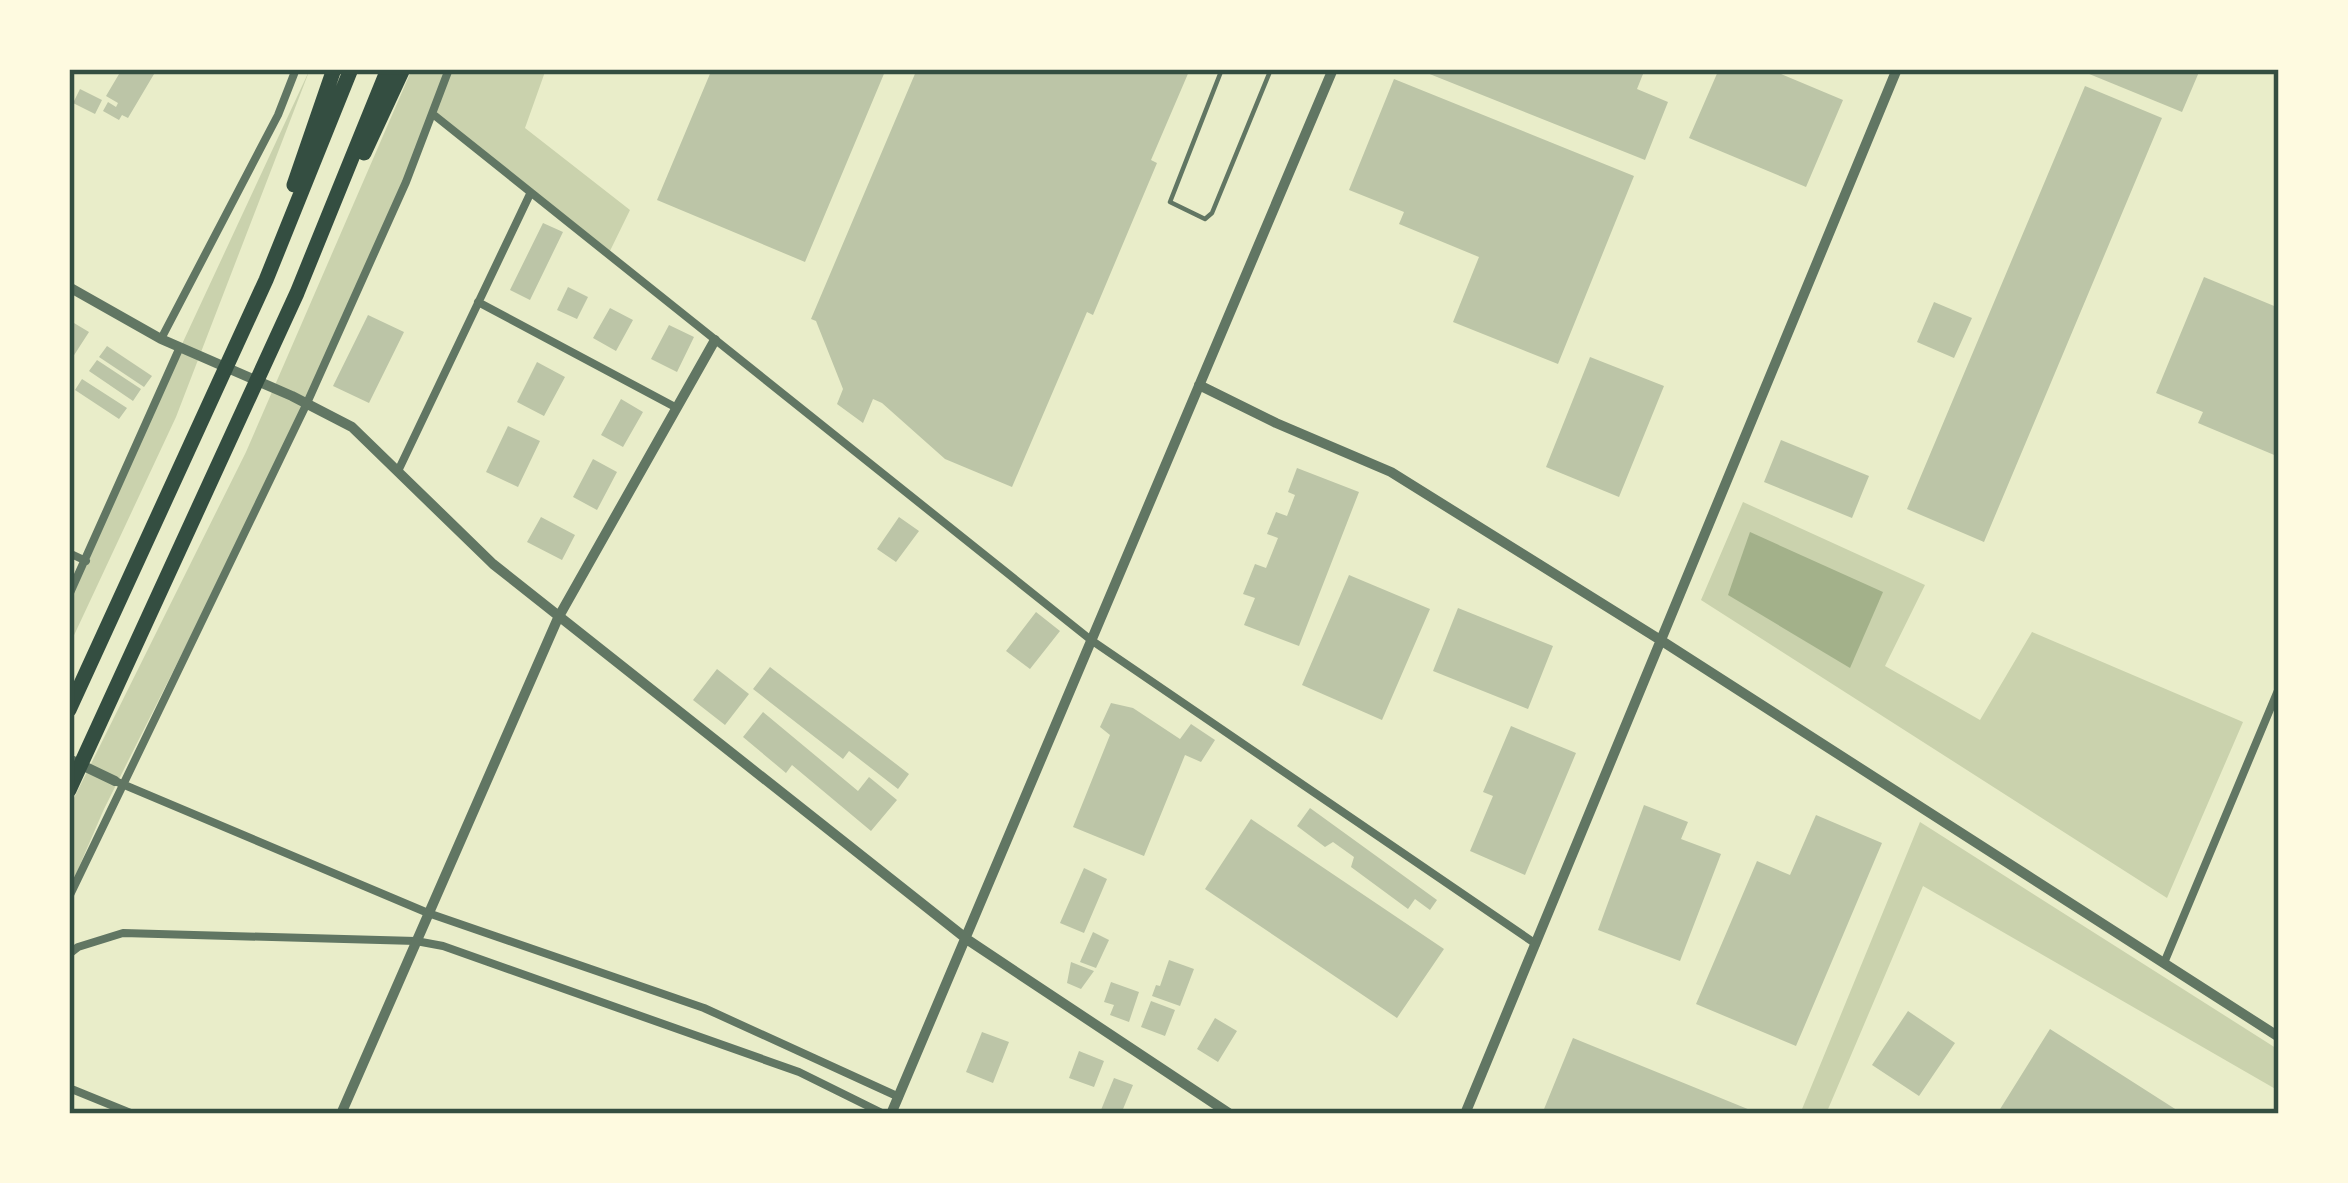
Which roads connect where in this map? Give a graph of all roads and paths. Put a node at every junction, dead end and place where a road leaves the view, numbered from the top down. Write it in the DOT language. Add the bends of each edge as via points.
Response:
graph roads {
  1 [pos="296,69"];
  2 [pos="334,69"];
  3 [pos="351,69"];
  4 [pos="388,69"];
  5 [pos="403,69"];
  6 [pos="449,69"];
  7 [pos="1222,69"];
  8 [pos="1271,69"];
  9 [pos="1334,69"];
  10 [pos="1897,69"];
  11 [pos="434,115"];
  12 [pos="530,194"];
  13 [pos="266,280"];
  14 [pos="69,287"];
  15 [pos="297,293"];
  16 [pos="478,302"];
  17 [pos="161,339"];
  18 [pos="715,340"];
  19 [pos="186,350"];
  20 [pos="1198,385"];
  21 [pos="307,403"];
  22 [pos="675,407"];
  23 [pos="399,469"];
  24 [pos="69,553"];
  25 [pos="86,561"];
  26 [pos="69,596"];
  27 [pos="558,618"];
  28 [pos="1091,640"];
  29 [pos="1662,640"];
  30 [pos="2279,688"];
  31 [pos="69,710"];
  32 [pos="69,759"];
  33 [pos="121,782"];
  34 [pos="69,790"];
  35 [pos="69,898"];
  36 [pos="428,913"];
  37 [pos="416,940"];
  38 [pos="968,940"];
  39 [pos="1536,944"];
  40 [pos="69,954"];
  41 [pos="2164,963"];
  42 [pos="2279,1037"];
  43 [pos="69,1088"];
  44 [pos="899,1096"];
  45 [pos="133,1114"];
  46 [pos="341,1114"];
  47 [pos="888,1114"];
  48 [pos="1230,1114"];
  49 [pos="1465,1114"];
  1 -- 17 [label="street"];
  2 -- 13 [label="highway"];
  3 -- 13 [label="highway"];
  4 -- 15 [label="highway"];
  5 -- 15 [label="highway"];
  6 -- 11 [label="street"];
  7 -- 8 [label="lane" via="1170,202 1205,219"];
  9 -- 20 [label="street"];
  10 -- 29 [label="street"];
  11 -- 12 [label="street"];
  11 -- 21 [label="street"];
  12 -- 16 [label="street"];
  12 -- 18 [label="street"];
  13 -- 31 [label="highway"];
  14 -- 17 [label="street"];
  15 -- 34 [label="highway"];
  16 -- 22 [label="street"];
  16 -- 23 [label="street"];
  17 -- 19 [label="street"];
  18 -- 22 [label="street"];
  18 -- 28 [label="street"];
  19 -- 21 [label="street"];
  19 -- 25 [label="street"];
  20 -- 28 [label="street"];
  20 -- 29 [label="street" via="1391,472"];
  21 -- 23 [label="street" via="352,427"];
  21 -- 33 [label="street"];
  22 -- 27 [label="street"];
  23 -- 27 [label="street"];
  24 -- 25 [label="street"];
  25 -- 26 [label="street"];
  27 -- 36 [label="street"];
  27 -- 38 [label="street"];
  28 -- 38 [label="street"];
  28 -- 39 [label="street"];
  29 -- 39 [label="street"];
  29 -- 41 [label="street"];
  30 -- 41 [label="street"];
  32 -- 33 [label="street"];
  33 -- 35 [label="street"];
  33 -- 36 [label="street"];
  36 -- 37 [label="street"];
  36 -- 44 [label="street" via="704,1008"];
  37 -- 40 [label="street" via="123,933"];
  37 -- 46 [label="street"];
  37 -- 47 [label="street" via="800,1072"];
  38 -- 44 [label="street"];
  38 -- 48 [label="street"];
  39 -- 49 [label="street"];
  41 -- 42 [label="street"];
  43 -- 45 [label="street"];
  44 -- 47 [label="street"];
}
